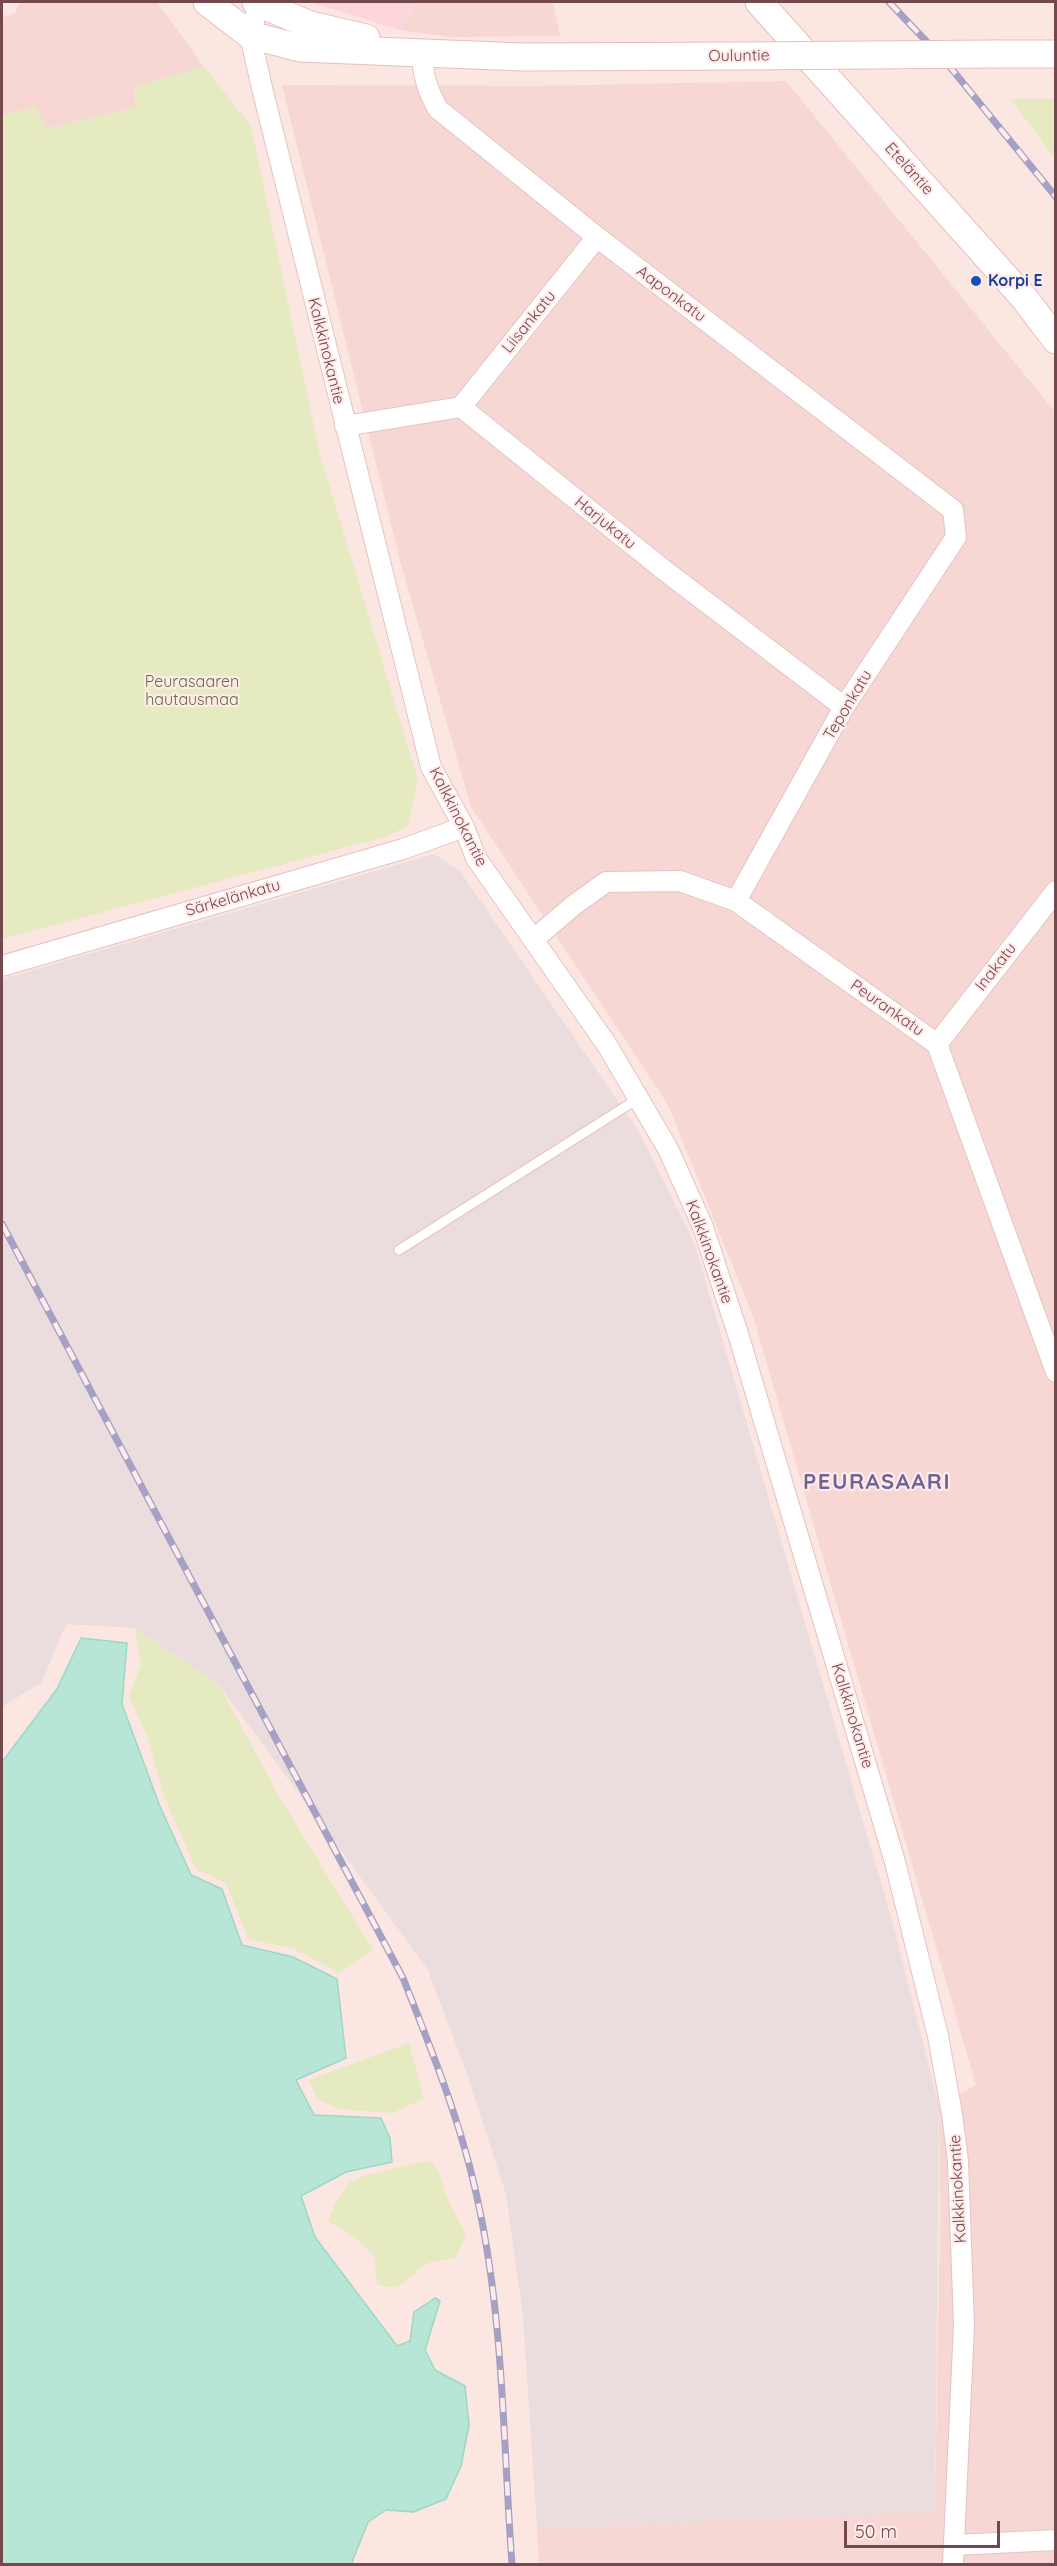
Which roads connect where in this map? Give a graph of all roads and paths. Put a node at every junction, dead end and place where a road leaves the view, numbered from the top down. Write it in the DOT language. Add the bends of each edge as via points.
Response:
graph roads {
  1 [pos="207,2"];
  2 [pos="759,2"];
  3 [pos="258,3"];
  4 [pos="250,35"];
  5 [pos="422,54"];
  6 [pos="1056,54"];
  7 [pos="597,237"];
  8 [pos="1056,340"];
  9 [pos="461,407"];
  10 [pos="345,426"];
  11 [pos="954,510"];
  12 [pos="844,707"];
  13 [pos="464,827"];
  14 [pos="1056,891"];
  15 [pos="736,901"];
  16 [pos="534,939"];
  17 [pos="2,966"];
  18 [pos="937,1044"];
  19 [pos="639,1098"];
  20 [pos="399,1250"];
  21 [pos="1056,1372"];
  22 [pos="1056,2540"];
  23 [pos="954,2545"];
  24 [pos="953,2565"];
  1 -- 4 [label="main road, Ouluntie"];
  2 -- 8 [label="main road, Eteläntie" via="1025,299"];
  3 -- 4 [label="street, Kalkkinokantie"];
  3 -- 5 [label="main road, Ouluntie" via="310,25"];
  4 -- 5 [label="main road, Ouluntie" via="300,48"];
  4 -- 10 [label="street, Kalkkinokantie"];
  5 -- 6 [label="main road, Ouluntie, bridge"];
  5 -- 7 [label="street, Aaponkatu" via="423,78 438,109"];
  7 -- 9 [label="street, Liisankatu"];
  7 -- 11 [label="street, Aaponkatu"];
  9 -- 10 [label="street"];
  9 -- 12 [label="street, Harjukatu" via="664,570"];
  10 -- 13 [label="street, Kalkkinokantie" via="431,767"];
  11 -- 12 [label="street, Teponkatu" via="956,537"];
  12 -- 15 [label="street, Teponkatu"];
  13 -- 16 [label="street, Kalkkinokantie" via="476,858"];
  13 -- 17 [label="street, Särkelänkatu" via="403,849"];
  14 -- 18 [label="street, Inakatu"];
  15 -- 16 [label="street, Peurankatu" via="680,881 606,882"];
  15 -- 18 [label="street, Peurankatu"];
  16 -- 19 [label="street, Kalkkinokantie"];
  18 -- 21 [label="street, Peurankatu"];
  19 -- 20 [label="lane"];
  19 -- 23 [label="street, Kalkkinokantie" via="668,1149 703,1227 740,1337 895,1862 938,2036 958,2161 964,2325"];
  22 -- 23 [label="street"];
  23 -- 24 [label="street, Kalkkinokantie"];
}
